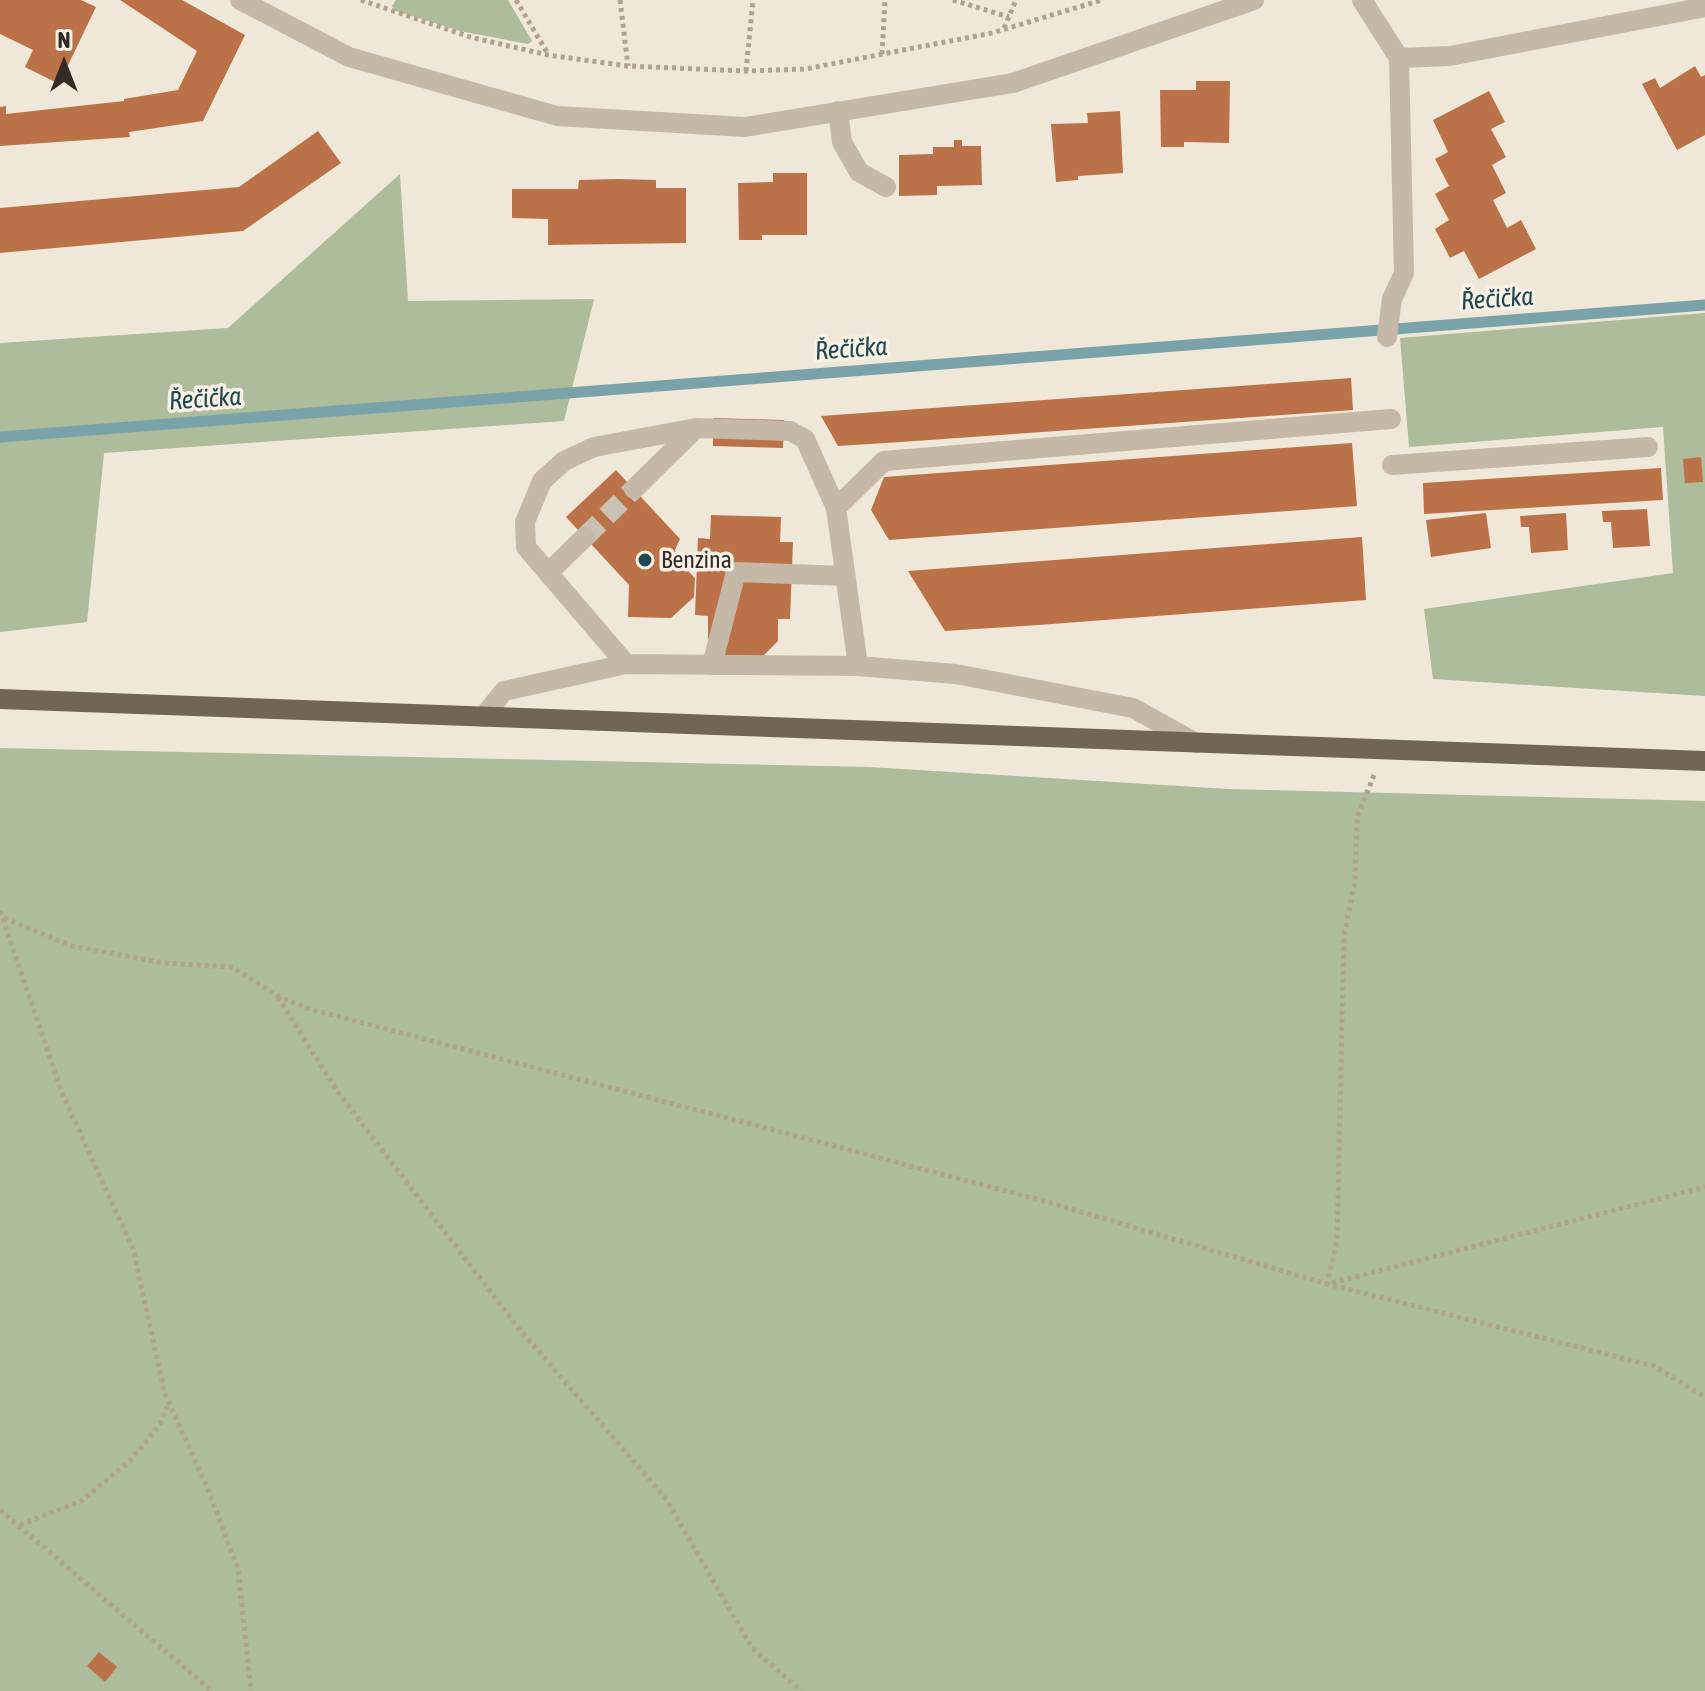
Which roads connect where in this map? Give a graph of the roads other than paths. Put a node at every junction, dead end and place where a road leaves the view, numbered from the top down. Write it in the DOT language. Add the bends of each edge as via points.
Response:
graph roads {
  1 [pos="240,0"];
  2 [pos="1254,0"];
  3 [pos="1362,0"];
  4 [pos="1705,7"];
  5 [pos="1399,58"];
  6 [pos="838,111"];
  7 [pos="886,187"];
  8 [pos="1387,337"];
  9 [pos="1391,419"];
  10 [pos="696,428"];
  11 [pos="1648,447"];
  12 [pos="1392,465"];
  13 [pos="634,489"];
  14 [pos="836,508"];
  15 [pos="585,537"];
  16 [pos="548,573"];
  17 [pos="845,576"];
  18 [pos="626,664"];
  19 [pos="712,665"];
  20 [pos="858,666"];
  21 [pos="0,699"];
  22 [pos="483,717"];
  23 [pos="1196,743"];
  24 [pos="1705,761"];
  1 -- 6 [label="street" via="349,57 557,116 745,127"];
  2 -- 6 [label="street" via="1013,83"];
  3 -- 5 [label="street"];
  4 -- 5 [label="street" via="1450,56"];
  5 -- 8 [label="street" via="1404,273 1392,299"];
  6 -- 7 [label="street" via="842,142 859,172"];
  9 -- 14 [label="street" via="884,461"];
  10 -- 13 [label="street"];
  10 -- 14 [label="street" via="790,431 805,439"];
  10 -- 16 [label="street" via="594,447 564,461 542,481 525,522 526,547"];
  11 -- 12 [label="street"];
  14 -- 17 [label="street"];
  15 -- 16 [label="street"];
  16 -- 18 [label="street"];
  17 -- 19 [label="street" via="736,572"];
  17 -- 20 [label="street"];
  18 -- 19 [label="street"];
  18 -- 22 [label="street" via="504,691"];
  19 -- 20 [label="street"];
  20 -- 23 [label="street" via="956,674 1133,708"];
  21 -- 22 [label="main road"];
  22 -- 23 [label="main road"];
  23 -- 24 [label="main road"];
}
